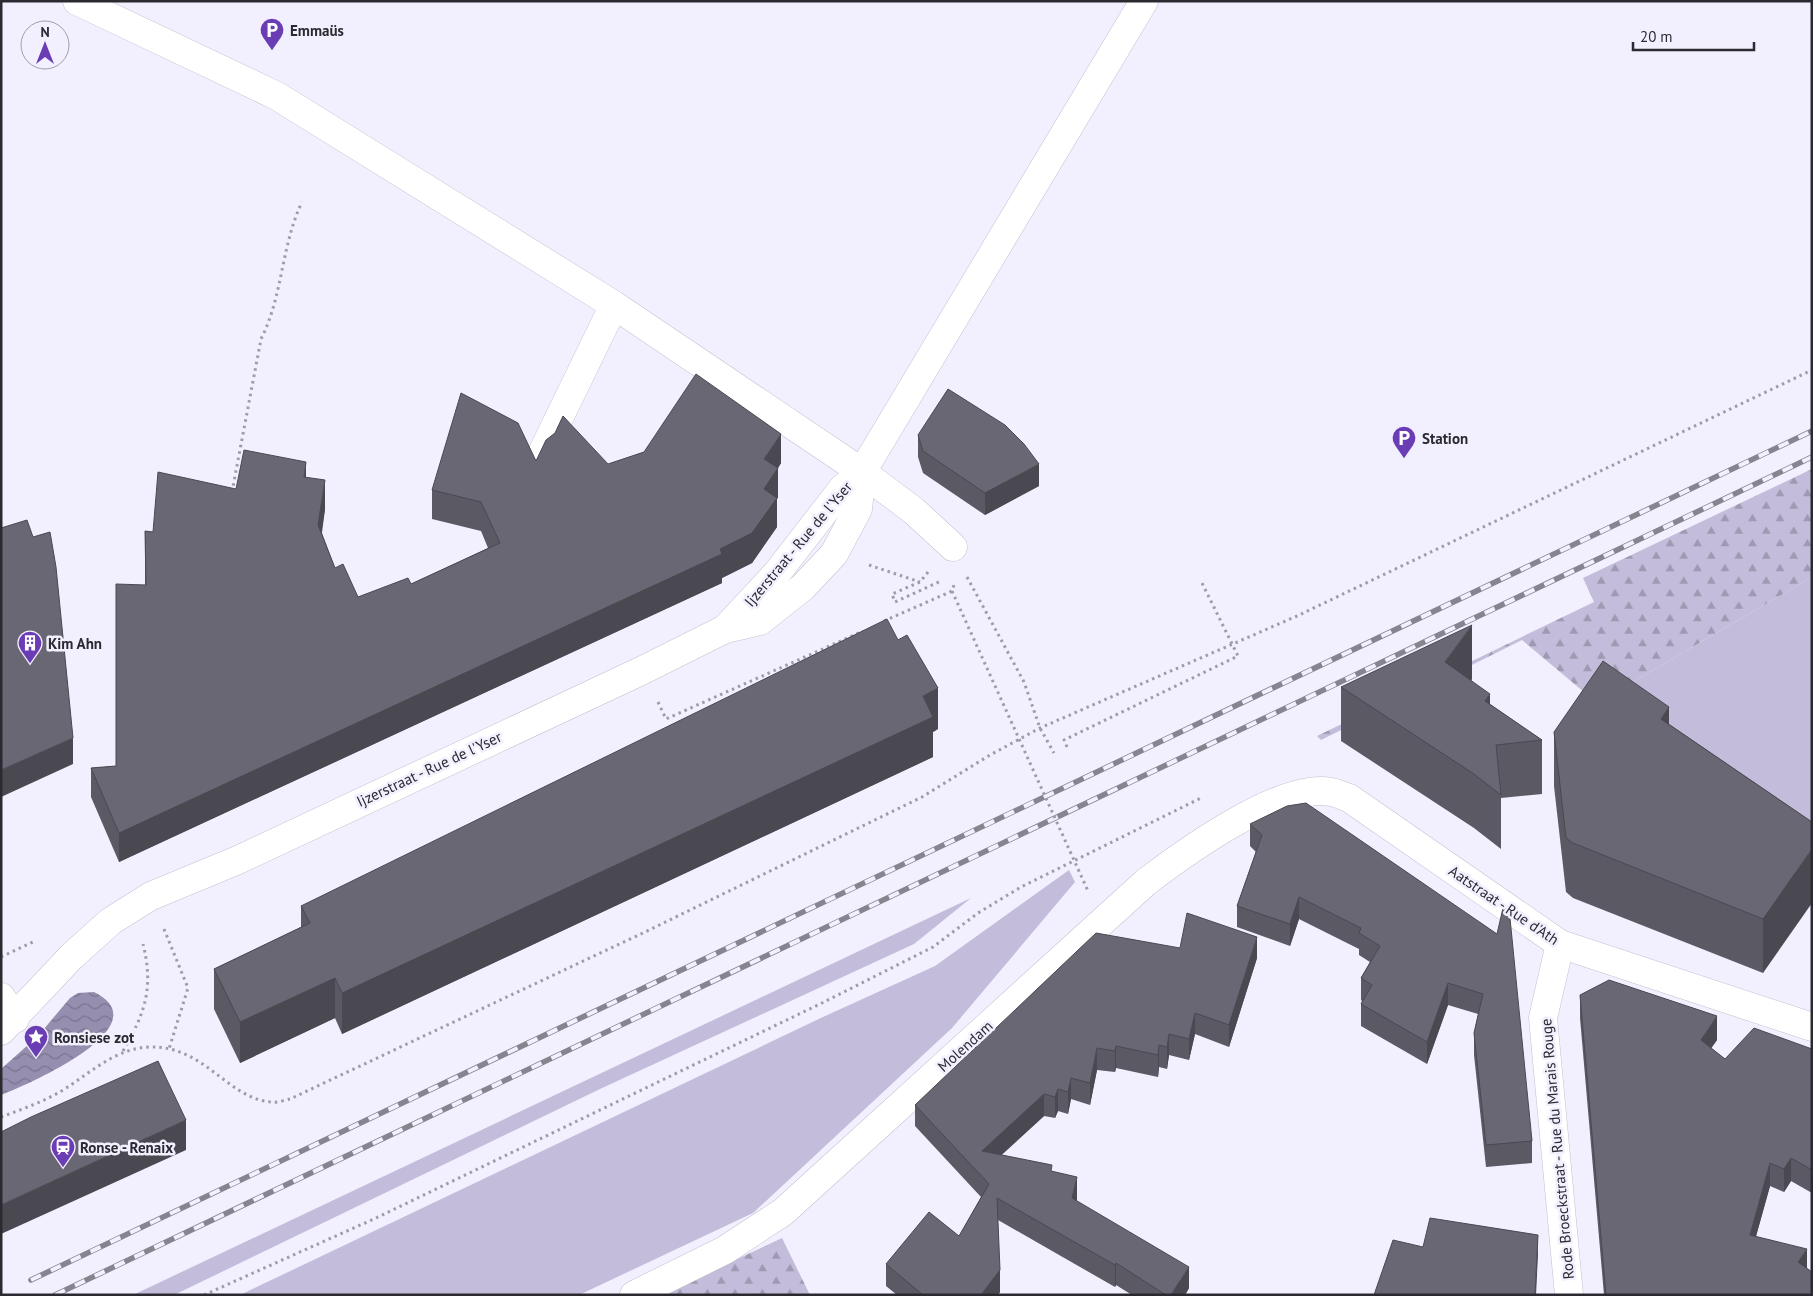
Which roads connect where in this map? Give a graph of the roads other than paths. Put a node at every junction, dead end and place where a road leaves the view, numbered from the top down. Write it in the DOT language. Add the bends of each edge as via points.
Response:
graph roads {
  1 [pos="77,1"];
  2 [pos="1144,1"];
  3 [pos="614,305"];
  4 [pos="541,455"];
  5 [pos="862,472"];
  6 [pos="953,547"];
  7 [pos="725,629"];
  8 [pos="1295,795"];
  9 [pos="1560,944"];
  10 [pos="6,1015"];
  11 [pos="1812,1027"];
  12 [pos="634,1295"];
  13 [pos="1569,1295"];
  1 -- 3 [label="street" via="277,96"];
  2 -- 5 [label="street"];
  3 -- 4 [label="street"];
  3 -- 5 [label="street"];
  5 -- 6 [label="street" via="914,511"];
  5 -- 7 [label="street, Ijzerstraat - Rue de l'Yser" via="842,489 776,573"];
  5 -- 7 [label="street, Ijzerstraat - Rue de l'Yser" via="858,509 834,554 803,587 760,621"];
  7 -- 10 [label="street, Ijzerstraat - Rue de l'Yser" via="131,907"];
  8 -- 9 [label="street, Aatstraat - Rue d'Ath" via="1330,791 1349,798"];
  8 -- 12 [label="street, Molendam" via="1263,807 1180,856 1146,882 783,1212 725,1250"];
  9 -- 11 [label="street, Aatstraat - Rue d'Ath"];
  9 -- 13 [label="street, Rode Broeckstraat - Rue du Marais Rouge" via="1543,1018"];
}
